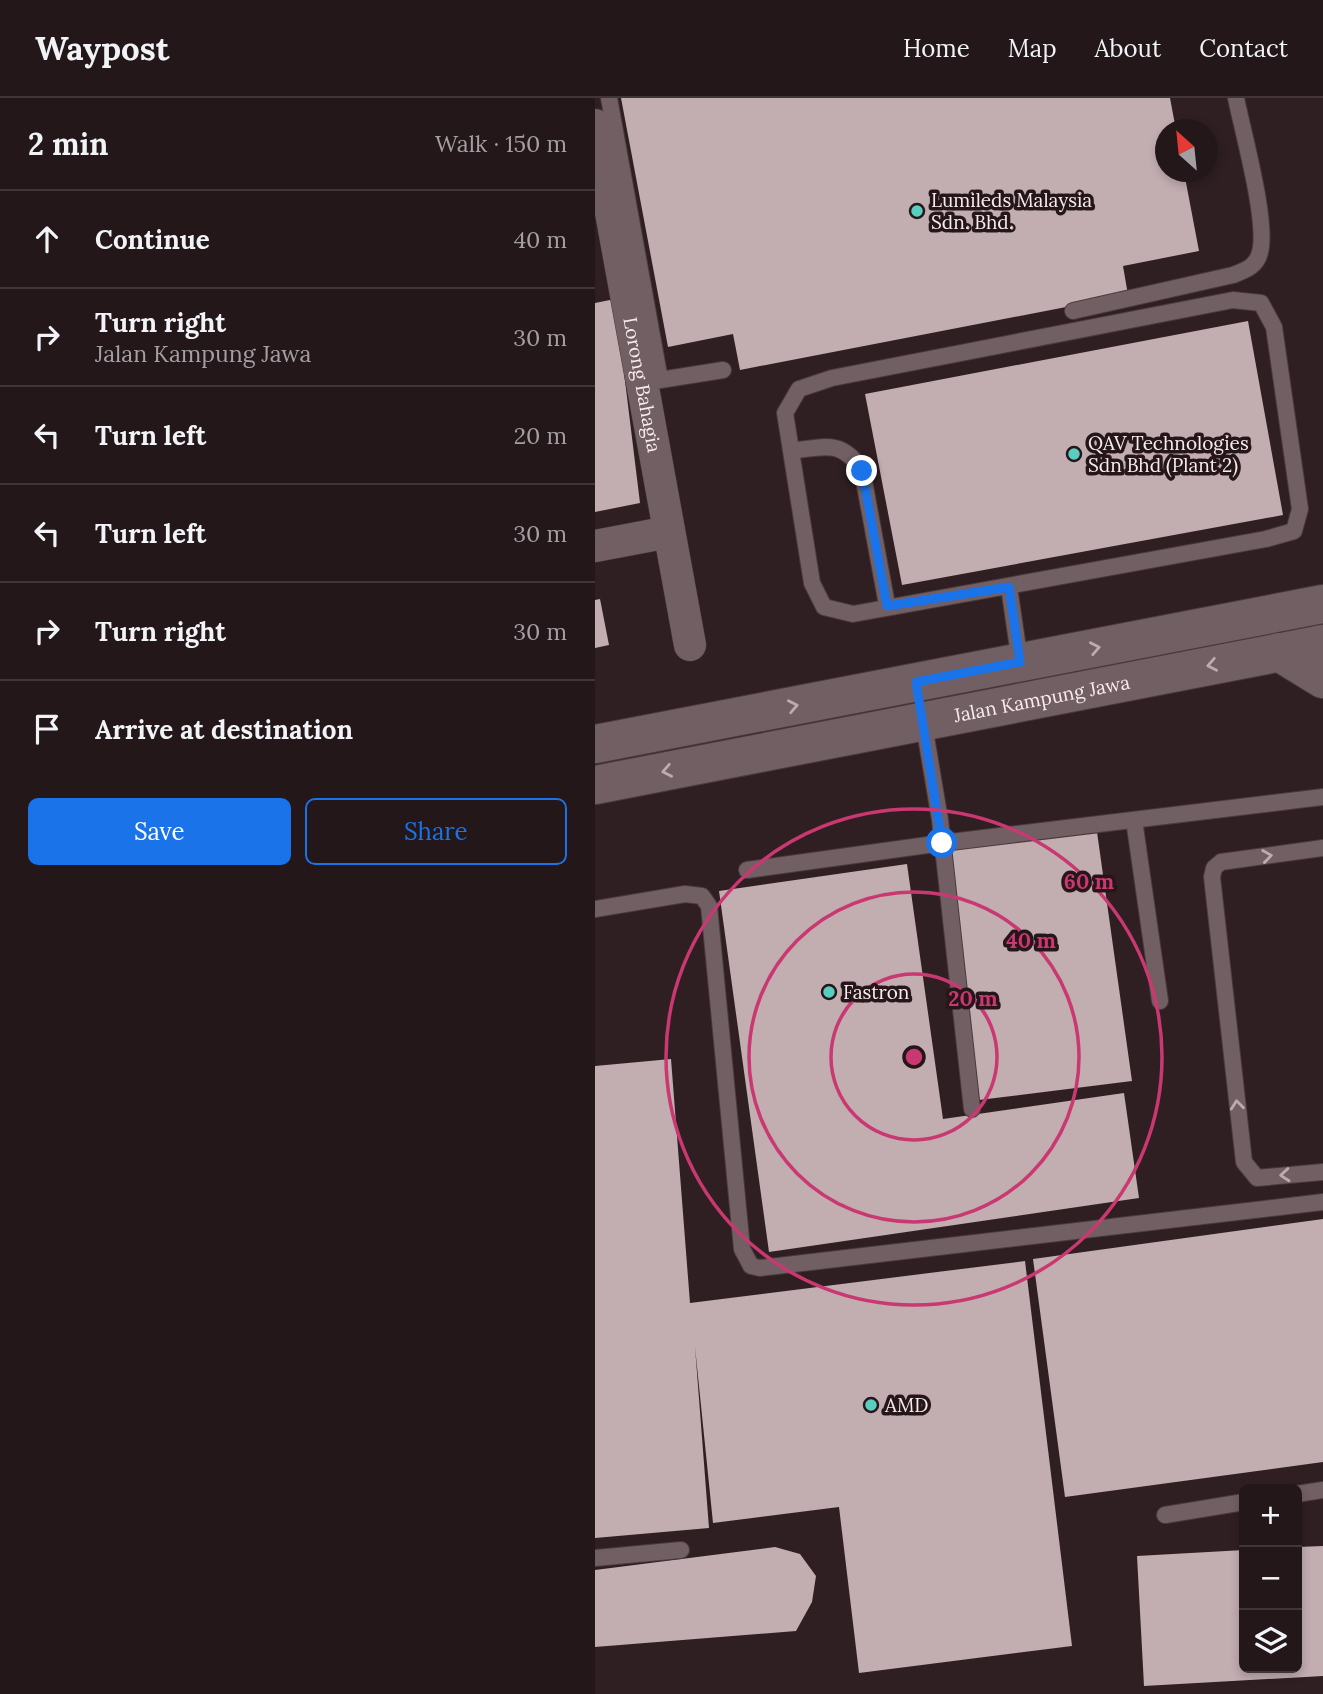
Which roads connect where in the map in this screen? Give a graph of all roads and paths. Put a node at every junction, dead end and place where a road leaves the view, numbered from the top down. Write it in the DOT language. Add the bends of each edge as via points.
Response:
graph roads {
  1 [pos="609,98"];
  2 [pos="1236,98"];
  3 [pos="595,125"];
  4 [pos="609,281"];
  5 [pos="1073,311"];
  6 [pos="723,370"];
  7 [pos="791,451"];
  8 [pos="669,532"];
  9 [pos="595,546"];
  10 [pos="1323,580"];
  11 [pos="1009,587"];
  12 [pos="1323,604"];
  13 [pos="887,606"];
  14 [pos="1265,615"];
  15 [pos="1323,644"];
  16 [pos="690,645"];
  17 [pos="1279,652"];
  18 [pos="1029,676"];
  19 [pos="1323,679"];
  20 [pos="920,701"];
  21 [pos="595,744"];
  22 [pos="595,785"];
  23 [pos="1323,797"];
  24 [pos="1134,820"];
  25 [pos="942,843"];
  26 [pos="1323,848"];
  27 [pos="747,870"];
  28 [pos="595,909"];
  29 [pos="1160,1001"];
  30 [pos="972,1109"];
  31 [pos="1323,1172"];
  32 [pos="1323,1202"];
  33 [pos="1323,1490"];
  34 [pos="1302,1493"];
  35 [pos="1239,1503"];
  36 [pos="1165,1515"];
  37 [pos="681,1550"];
  38 [pos="595,1558"];
  1 -- 6 [label="lane" via="660,380"];
  2 -- 5 [label="lane" via="1263,230 1260,254 1251,268"];
  3 -- 4 [label="street, Lorong Bahagia"];
  4 -- 8 [label="street, Lorong Bahagia"];
  7 -- 11 [label="lane" via="785,413 799,389 832,378 1233,300 1261,303 1274,327 1300,509 1294,531"];
  7 -- 13 [label="lane" via="832,446 850,452 862,471"];
  7 -- 13 [label="lane" via="812,583 824,607 853,614"];
  8 -- 9 [label="street"];
  8 -- 16 [label="street, Lorong Bahagia"];
  10 -- 14 [label="street"];
  11 -- 13 [label="lane"];
  11 -- 18 [label="lane"];
  12 -- 14 [label="street, Jalan Kampung Jawa"];
  18 -- 14 [label="street, Jalan Kampung Jawa, one-way"];
  15 -- 17 [label="street, Jalan Kampung Jawa"];
  17 -- 18 [label="street, Jalan Kampung Jawa, one-way"];
  17 -- 19 [label="street"];
  18 -- 20 [label="street, Jalan Kampung Jawa"];
  21 -- 20 [label="street, Jalan Kampung Jawa, one-way"];
  20 -- 22 [label="street, Jalan Kampung Jawa, one-way"];
  20 -- 25 [label="lane"];
  23 -- 24 [label="lane"];
  24 -- 25 [label="lane"];
  24 -- 29 [label="lane"];
  25 -- 27 [label="lane"];
  25 -- 30 [label="lane"];
  31 -- 26 [label="lane, one-way" via="1257,1178 1244,1162 1212,877 1221,862"];
  28 -- 32 [label="lane" via="685,894 702,896 709,906 742,1249 751,1266"];
  33 -- 34 [label="lane"];
  35 -- 36 [label="lane"];
  37 -- 38 [label="lane"];
}
